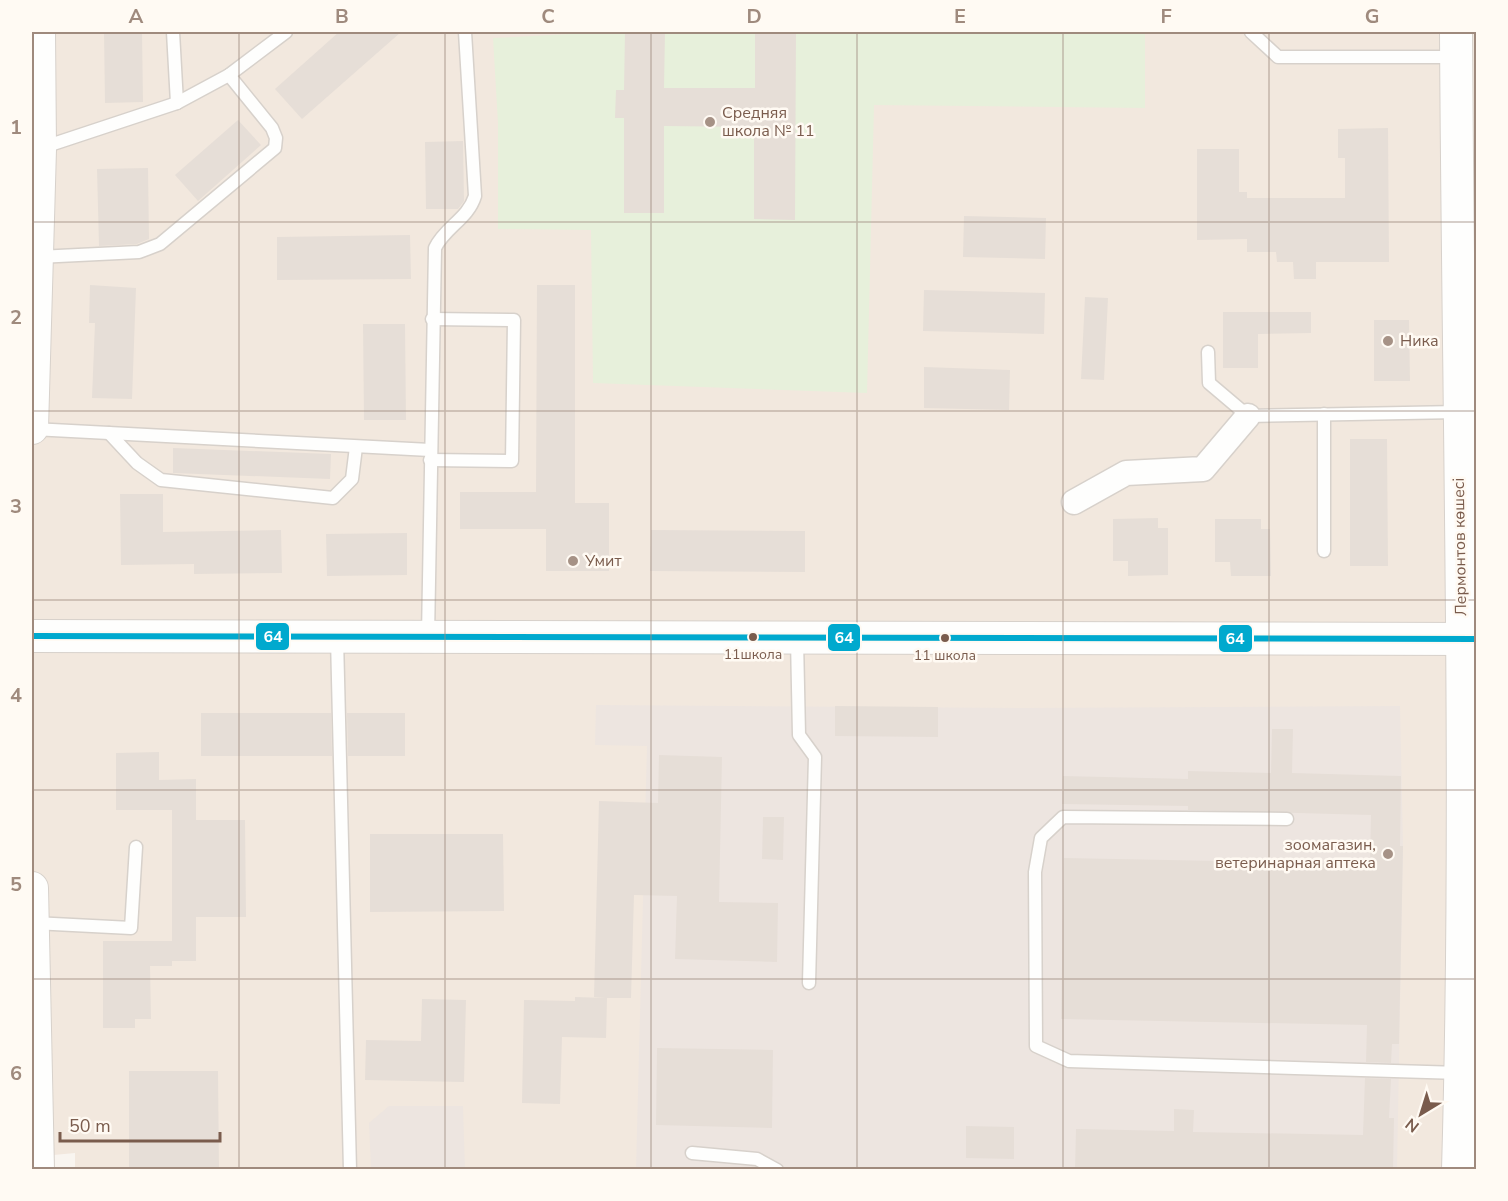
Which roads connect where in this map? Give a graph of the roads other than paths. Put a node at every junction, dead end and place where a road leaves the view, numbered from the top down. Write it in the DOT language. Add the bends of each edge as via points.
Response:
graph roads {
  1 [pos="39,32"];
  2 [pos="173,32"];
  3 [pos="286,32"];
  4 [pos="465,32"];
  5 [pos="1251,32"];
  6 [pos="1456,44"];
  7 [pos="229,75"];
  8 [pos="177,103"];
  9 [pos="40,148"];
  10 [pos="37,257"];
  11 [pos="432,319"];
  12 [pos="1208,352"];
  13 [pos="32,361"];
  14 [pos="1467,372"];
  15 [pos="1458,412"];
  16 [pos="1324,414"];
  17 [pos="1248,416"];
  18 [pos="32,428"];
  19 [pos="109,433"];
  20 [pos="356,447"];
  21 [pos="430,455"];
  22 [pos="1074,502"];
  23 [pos="1324,551"];
  24 [pos="32,636"];
  25 [pos="337,637"];
  26 [pos="428,637"];
  27 [pos="797,638"];
  28 [pos="1469,639"];
  29 [pos="1469,726"];
  30 [pos="1287,819"];
  31 [pos="136,847"];
  32 [pos="1469,875"];
  33 [pos="32,888"];
  34 [pos="32,923"];
  35 [pos="32,946"];
  36 [pos="32,979"];
  37 [pos="809,983"];
  38 [pos="1461,1073"];
  39 [pos="692,1153"];
  40 [pos="38,1170"];
  41 [pos="350,1170"];
  42 [pos="777,1170"];
  43 [pos="1458,1170"];
  1 -- 9 [label="street"];
  2 -- 8 [label="lane"];
  3 -- 7 [label="lane"];
  4 -- 11 [label="lane" via="475,196 471,207 435,248"];
  5 -- 6 [label="lane" via="1278,57"];
  6 -- 14 [label="street, Лермонтов көшесі"];
  7 -- 8 [label="lane"];
  7 -- 10 [label="lane" via="272,129 276,138 274,148 160,244 139,252"];
  8 -- 9 [label="lane"];
  9 -- 10 [label="street"];
  10 -- 13 [label="street"];
  11 -- 21 [label="lane"];
  11 -- 21 [label="lane" via="514,320 512,461"];
  12 -- 17 [label="lane" via="1209,383"];
  13 -- 18 [label="street"];
  14 -- 15 [label="street, Лермонтов көшесі"];
  15 -- 16 [label="lane"];
  15 -- 28 [label="street, Лермонтов көшесі"];
  16 -- 17 [label="lane"];
  16 -- 23 [label="lane"];
  17 -- 22 [label="street" via="1203,469 1126,473"];
  18 -- 19 [label="lane"];
  19 -- 20 [label="lane"];
  19 -- 20 [label="lane" via="137,463 160,480 333,498 352,479"];
  20 -- 21 [label="lane"];
  21 -- 26 [label="lane"];
  24 -- 25 [label="street"];
  25 -- 26 [label="street"];
  25 -- 41 [label="lane"];
  26 -- 27 [label="street"];
  27 -- 28 [label="street"];
  27 -- 37 [label="lane" via="799,735 815,757"];
  28 -- 29 [label="street, Лермонтов көшесі"];
  29 -- 32 [label="street, Лермонтов көшесі"];
  30 -- 38 [label="lane" via="1063,817 1041,838 1035,872 1036,1046 1069,1061"];
  31 -- 34 [label="lane" via="131,928"];
  32 -- 38 [label="street, Лермонтов көшесі"];
  33 -- 34 [label="street"];
  34 -- 35 [label="street"];
  35 -- 36 [label="street"];
  36 -- 40 [label="street"];
  38 -- 43 [label="street, Лермонтов көшесі"];
  39 -- 42 [label="lane" via="757,1159"];
}
